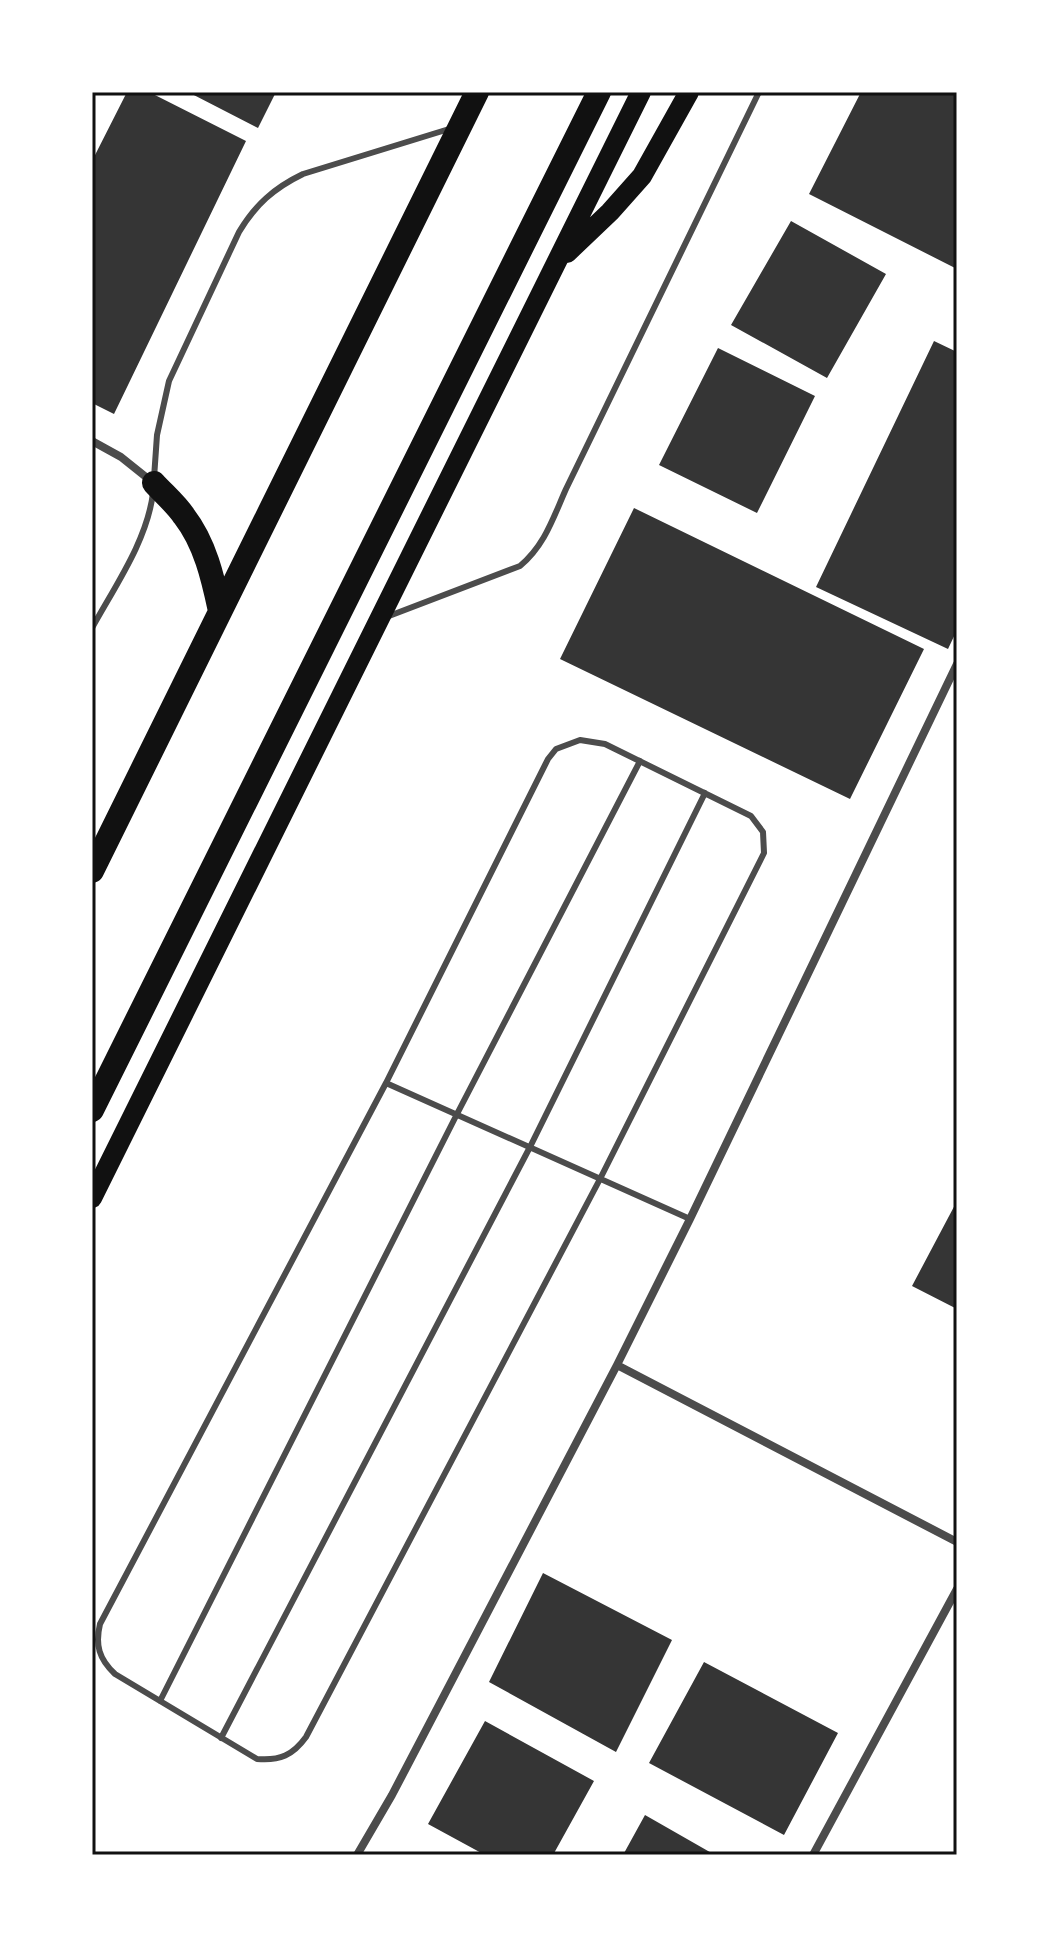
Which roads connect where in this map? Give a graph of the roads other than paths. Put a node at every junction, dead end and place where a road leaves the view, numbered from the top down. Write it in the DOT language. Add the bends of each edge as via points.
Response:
graph roads {
  1 [pos="477,92"];
  2 [pos="599,92"];
  3 [pos="641,92"];
  4 [pos="689,92"];
  5 [pos="759,92"];
  6 [pos="461,125"];
  7 [pos="558,261"];
  8 [pos="92,441"];
  9 [pos="154,483"];
  10 [pos="220,611"];
  11 [pos="382,619"];
  12 [pos="92,628"];
  13 [pos="957,664"];
  14 [pos="640,761"];
  15 [pos="705,793"];
  16 [pos="92,871"];
  17 [pos="386,1083"];
  18 [pos="92,1110"];
  19 [pos="457,1114"];
  20 [pos="530,1147"];
  21 [pos="600,1179"];
  22 [pos="92,1198"];
  23 [pos="690,1219"];
  24 [pos="617,1365"];
  25 [pos="957,1542"];
  26 [pos="957,1589"];
  27 [pos="160,1701"];
  28 [pos="221,1738"];
  29 [pos="357,1855"];
  30 [pos="813,1855"];
  1 -- 6 [label="highway"];
  2 -- 18 [label="highway"];
  3 -- 7 [label="main road"];
  4 -- 7 [label="main road" via="642,176"];
  5 -- 11 [label="lane" via="534,555 520,566"];
  6 -- 9 [label="lane" via="303,174 283,183 250,213 169,381 157,435"];
  6 -- 10 [label="highway"];
  7 -- 11 [label="main road"];
  8 -- 9 [label="street"];
  9 -- 10 [label="highway" via="185,516 201,545"];
  9 -- 12 [label="lane" via="139,538"];
  10 -- 16 [label="highway"];
  11 -- 22 [label="main road"];
  13 -- 23 [label="street"];
  14 -- 15 [label="lane"];
  14 -- 17 [label="lane" via="605,744 580,740 556,749 548,759"];
  14 -- 19 [label="lane"];
  15 -- 20 [label="lane"];
  15 -- 21 [label="lane" via="751,816 763,832 764,853"];
  17 -- 19 [label="lane"];
  17 -- 27 [label="lane" via="100,1624 97,1646 106,1667"];
  19 -- 20 [label="lane"];
  19 -- 27 [label="lane"];
  20 -- 21 [label="lane"];
  20 -- 28 [label="lane"];
  21 -- 23 [label="lane"];
  21 -- 28 [label="lane" via="298,1749 286,1757 257,1759"];
  23 -- 24 [label="street"];
  24 -- 25 [label="street"];
  24 -- 29 [label="street"];
  26 -- 30 [label="street"];
  27 -- 28 [label="lane"];
}
